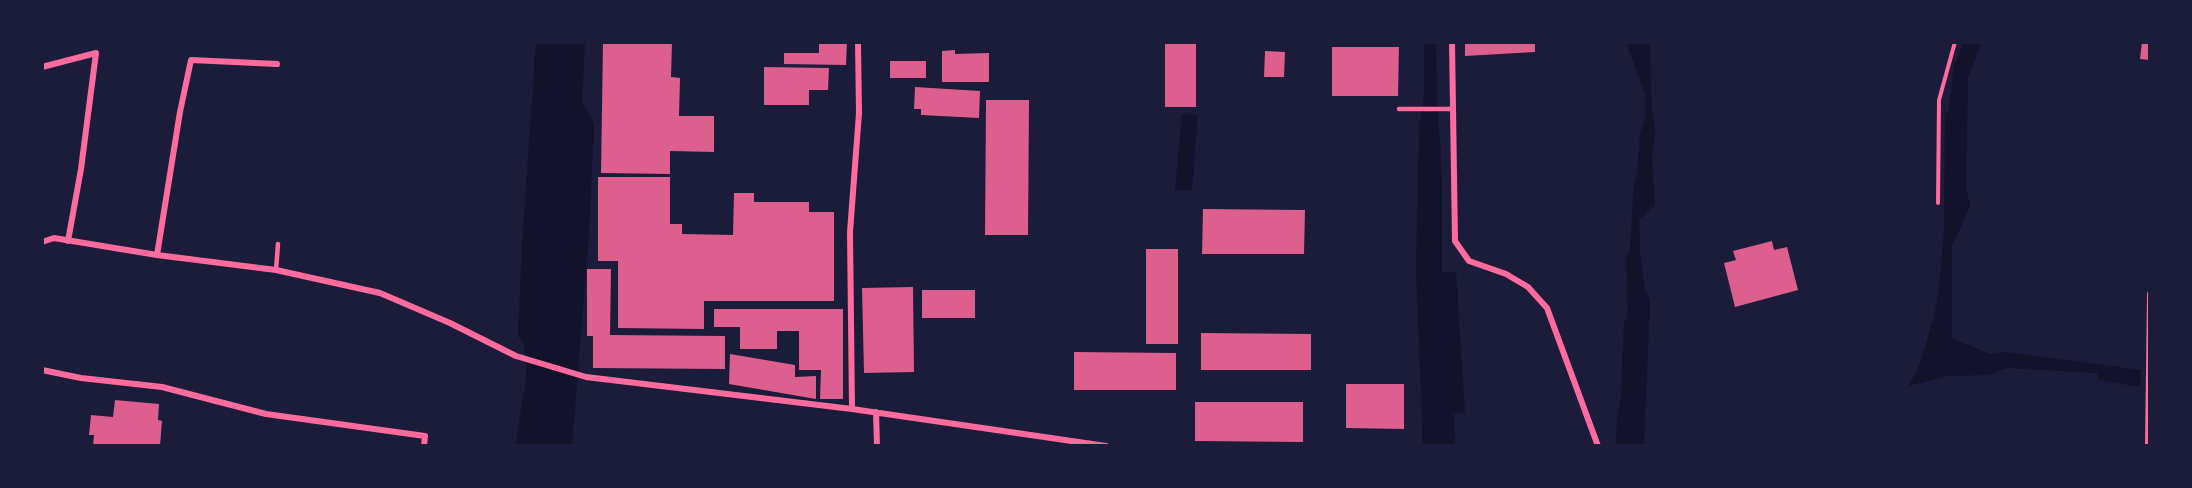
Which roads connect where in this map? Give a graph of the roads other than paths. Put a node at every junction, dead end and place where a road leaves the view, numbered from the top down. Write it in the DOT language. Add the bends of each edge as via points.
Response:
graph roads {
  1 [pos="858,42"];
  2 [pos="1452,42"];
  3 [pos="277,64"];
  4 [pos="42,67"];
  5 [pos="1399,109"];
  6 [pos="1453,109"];
  7 [pos="42,242"];
  8 [pos="68,242"];
  9 [pos="278,244"];
  10 [pos="157,255"];
  11 [pos="276,270"];
  12 [pos="2150,294"];
  13 [pos="2149,366"];
  14 [pos="42,370"];
  15 [pos="2149,389"];
  16 [pos="852,408"];
  17 [pos="876,412"];
  18 [pos="424,446"];
  19 [pos="877,446"];
  20 [pos="1106,446"];
  21 [pos="1598,446"];
  22 [pos="2148,446"];
  1 -- 16 [label="street" via="859,113 850,232"];
  2 -- 6 [label="street"];
  3 -- 10 [label="street" via="191,60"];
  4 -- 8 [label="street" via="96,53"];
  5 -- 6 [label="lane"];
  6 -- 21 [label="street" via="1455,241 1469,261 1506,274 1528,287 1546,308"];
  7 -- 8 [label="street" via="54,238"];
  8 -- 10 [label="street"];
  9 -- 11 [label="lane"];
  10 -- 11 [label="street"];
  11 -- 16 [label="street" via="380,293 516,356 586,377"];
  12 -- 13 [label="street"];
  13 -- 15 [label="street"];
  14 -- 18 [label="street" via="162,387 266,414 425,436"];
  15 -- 22 [label="street"];
  16 -- 17 [label="street"];
  17 -- 19 [label="street"];
  17 -- 20 [label="street"];
}
